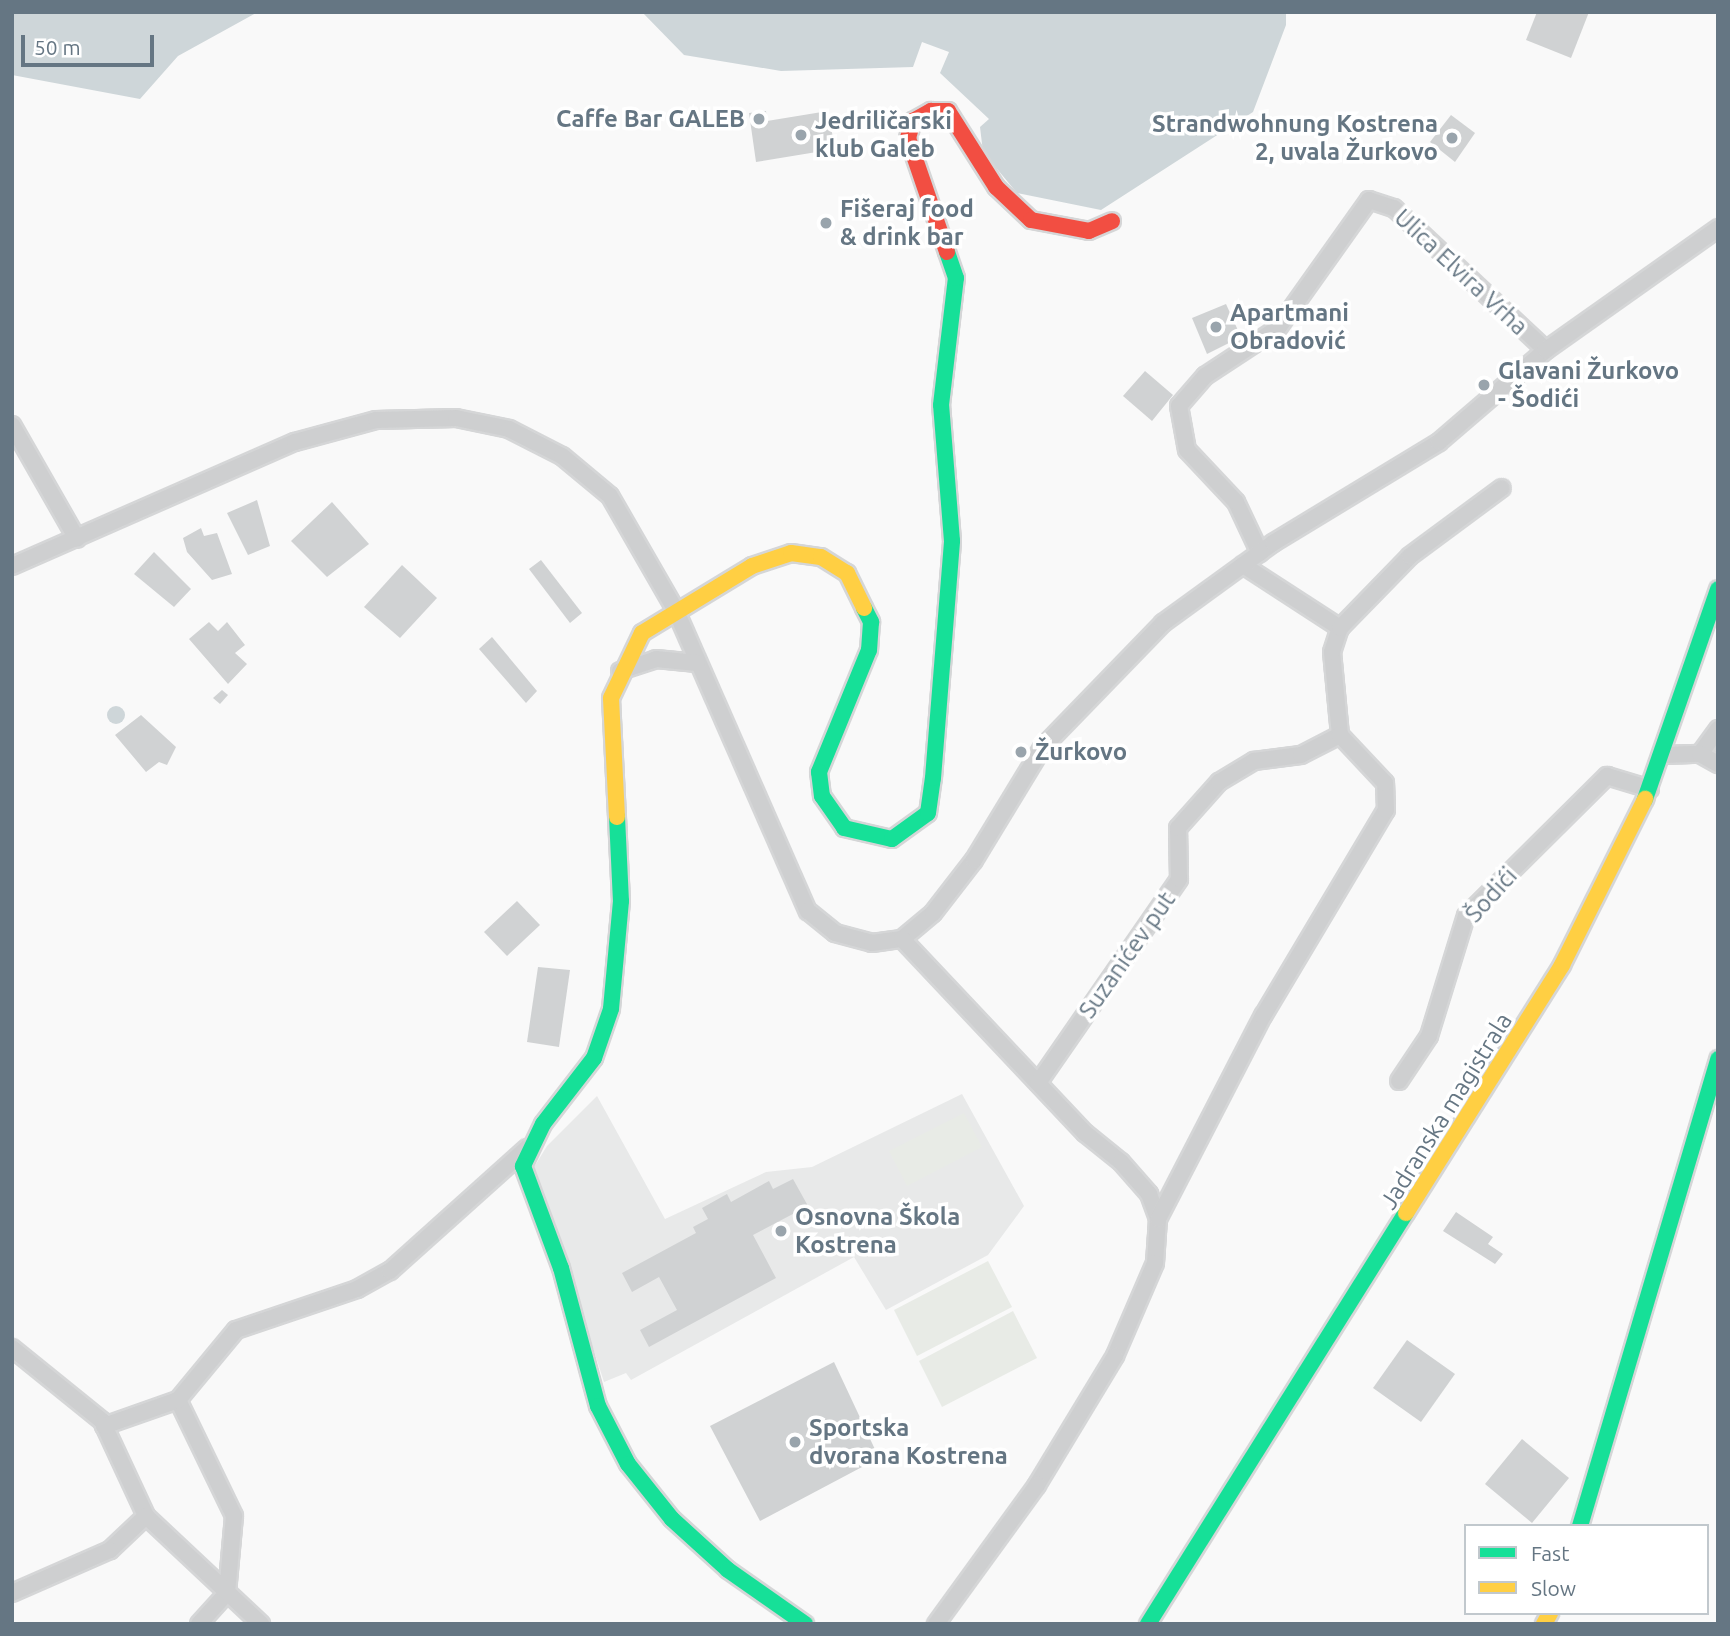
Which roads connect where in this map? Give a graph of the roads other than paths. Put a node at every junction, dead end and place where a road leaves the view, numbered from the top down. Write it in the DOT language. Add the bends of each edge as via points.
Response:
graph roads {
  1 [pos="1112,221"];
  2 [pos="1718,228"];
  3 [pos="1718,235"];
  4 [pos="1700,239"];
  5 [pos="1546,350"];
  6 [pos="12,425"];
  7 [pos="1502,488"];
  8 [pos="77,539"];
  9 [pos="1260,553"];
  10 [pos="1243,565"];
  11 [pos="12,566"];
  12 [pos="1718,589"];
  13 [pos="676,611"];
  14 [pos="1340,628"];
  15 [pos="697,663"];
  16 [pos="618,672"];
  17 [pos="1718,729"];
  18 [pos="1340,734"];
  19 [pos="1700,754"];
  20 [pos="1663,755"];
  21 [pos="1718,764"];
  22 [pos="1650,789"];
  23 [pos="902,939"];
  24 [pos="1718,1059"];
  25 [pos="1399,1081"];
  26 [pos="1038,1083"];
  27 [pos="529,1146"];
  28 [pos="1158,1219"];
  29 [pos="12,1348"];
  30 [pos="178,1400"];
  31 [pos="104,1426"];
  32 [pos="146,1516"];
  33 [pos="1581,1524"];
  34 [pos="12,1592"];
  35 [pos="227,1593"];
  36 [pos="199,1624"];
  37 [pos="261,1624"];
  38 [pos="805,1624"];
  39 [pos="936,1624"];
  40 [pos="1147,1624"];
  1 -- 13 [label="street" via="1089,231 1031,220 996,187 948,111 931,111 913,121 908,138 956,278 941,405 952,541 947,615 928,813 914,828 892,839 857,836 844,828 822,796 819,772 869,650 871,622 847,573 821,557 791,553 752,566"];
  2 -- 4 [label="street"];
  3 -- 4 [label="street"];
  4 -- 5 [label="street"];
  5 -- 9 [label="street" via="1438,442"];
  5 -- 9 [label="street, Ulica Elvira Vrha" via="1394,208 1369,200 1278,328 1205,376 1179,406 1187,450 1236,502"];
  6 -- 8 [label="street"];
  7 -- 14 [label="street" via="1410,556"];
  8 -- 11 [label="street"];
  8 -- 13 [label="street" via="295,442 376,420 456,418 509,429 562,456 610,496"];
  9 -- 10 [label="street"];
  10 -- 14 [label="street"];
  10 -- 23 [label="street" via="1163,623 1084,699 1042,748 974,860 933,913"];
  12 -- 20 [label="street, Jadranska magistrala"];
  13 -- 15 [label="street"];
  13 -- 16 [label="street" via="642,633"];
  14 -- 18 [label="street" via="1332,652"];
  15 -- 16 [label="street" via="656,659"];
  15 -- 23 [label="street" via="808,911 835,933 872,943"];
  16 -- 27 [label="street" via="609,728 621,912 611,1009 594,1058"];
  17 -- 19 [label="street"];
  18 -- 26 [label="street, Suzanićev put" via="1301,755 1254,761 1219,782 1178,828 1179,879"];
  18 -- 28 [label="street" via="1385,783 1386,810 1263,1016"];
  19 -- 20 [label="street"];
  19 -- 21 [label="street"];
  20 -- 22 [label="street, Jadranska magistrala"];
  22 -- 25 [label="street, Šodići" via="1607,776 1466,916 1430,1035"];
  22 -- 40 [label="street, Jadranska magistrala" via="1526,1025"];
  23 -- 26 [label="street"];
  24 -- 33 [label="street"];
  26 -- 28 [label="street" via="1135,1178"];
  27 -- 30 [label="street" via="390,1271 357,1289 236,1330"];
  27 -- 38 [label="street" via="526,1176 561,1268 598,1406 628,1464 672,1519 729,1570"];
  28 -- 39 [label="street" via="1155,1263 1115,1356 1037,1485"];
  29 -- 31 [label="street"];
  30 -- 31 [label="street"];
  30 -- 35 [label="street" via="234,1516"];
  31 -- 32 [label="street"];
  32 -- 34 [label="street" via="110,1550"];
  32 -- 35 [label="street"];
  35 -- 36 [label="street"];
  35 -- 37 [label="street"];
}
